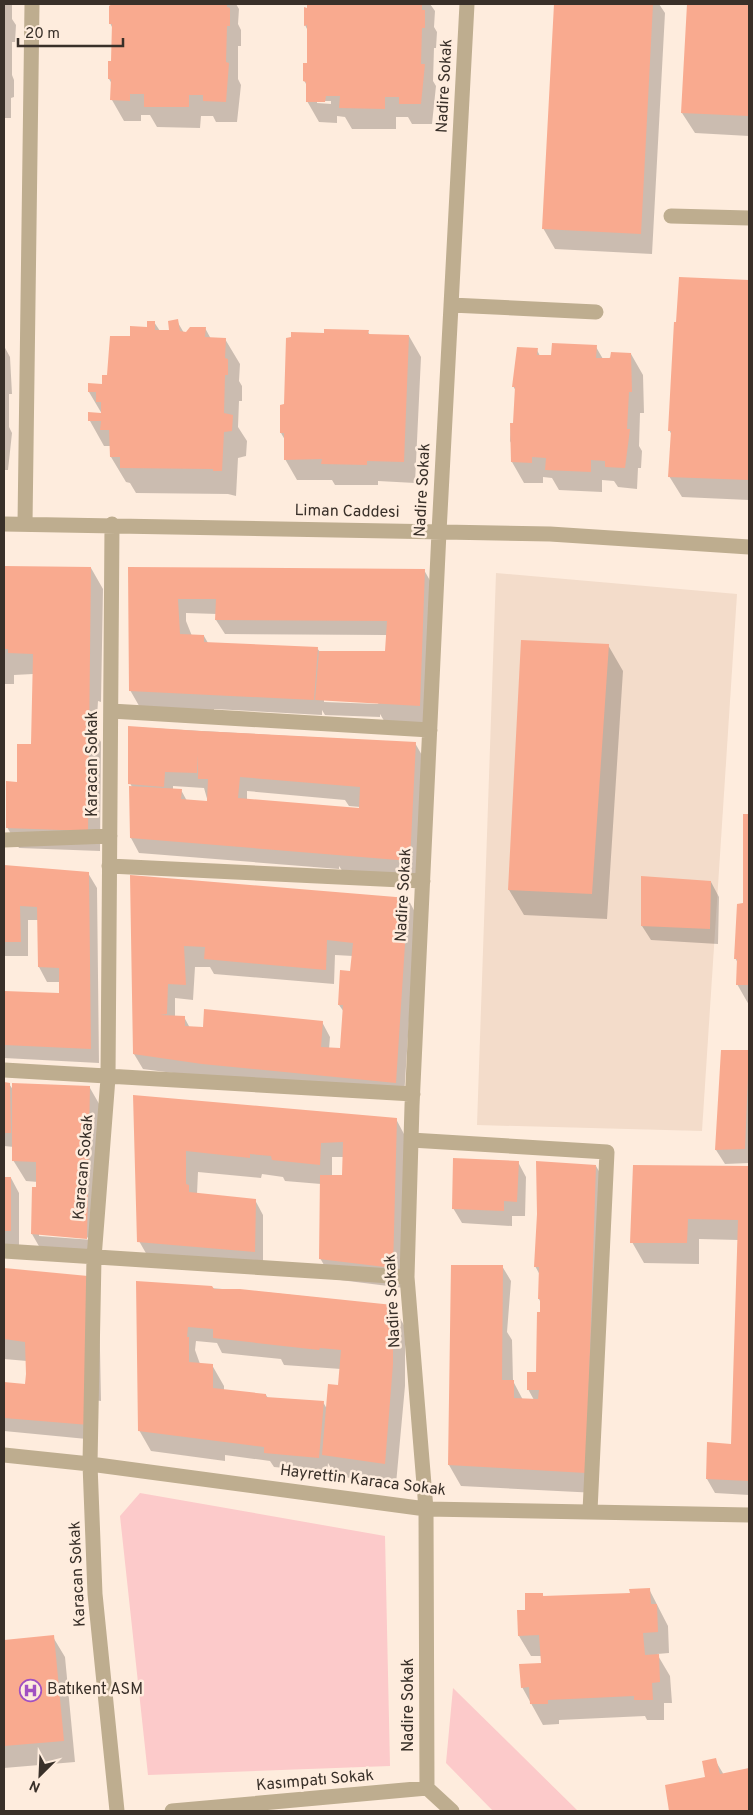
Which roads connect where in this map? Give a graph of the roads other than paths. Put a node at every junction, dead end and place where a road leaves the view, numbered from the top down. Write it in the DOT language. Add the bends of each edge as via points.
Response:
graph roads {
  1 [pos="32,4"];
  2 [pos="467,4"];
  3 [pos="671,216"];
  4 [pos="749,218"];
  5 [pos="451,305"];
  6 [pos="596,312"];
  7 [pos="4,524"];
  8 [pos="25,524"];
  9 [pos="112,524"];
  10 [pos="439,532"];
  11 [pos="749,547"];
  12 [pos="111,711"];
  13 [pos="430,730"];
  14 [pos="110,836"];
  15 [pos="4,840"];
  16 [pos="109,866"];
  17 [pos="423,881"];
  18 [pos="4,1070"];
  19 [pos="108,1078"];
  20 [pos="413,1094"];
  21 [pos="411,1140"];
  22 [pos="4,1250"];
  23 [pos="94,1258"];
  24 [pos="407,1277"];
  25 [pos="4,1455"];
  26 [pos="90,1464"];
  27 [pos="426,1509"];
  28 [pos="590,1511"];
  29 [pos="749,1515"];
  30 [pos="427,1788"];
  31 [pos="345,1804"];
  32 [pos="117,1811"];
  33 [pos="172,1811"];
  34 [pos="452,1811"];
  1 -- 8 [label="street"];
  2 -- 5 [label="street, Nadire Sokak"];
  3 -- 4 [label="street"];
  5 -- 6 [label="street"];
  5 -- 10 [label="street, Nadire Sokak"];
  7 -- 8 [label="street, Liman Caddesi"];
  8 -- 9 [label="street, Liman Caddesi"];
  9 -- 10 [label="street, Liman Caddesi"];
  9 -- 12 [label="street, Karacan Sokak"];
  10 -- 11 [label="street, Liman Caddesi" via="550,534"];
  10 -- 13 [label="street, Nadire Sokak"];
  12 -- 13 [label="street"];
  12 -- 14 [label="street, Karacan Sokak"];
  13 -- 17 [label="street, Nadire Sokak"];
  14 -- 15 [label="street"];
  14 -- 16 [label="street, Karacan Sokak"];
  16 -- 17 [label="street"];
  16 -- 19 [label="street, Karacan Sokak"];
  17 -- 20 [label="street, Nadire Sokak"];
  18 -- 19 [label="street"];
  19 -- 20 [label="street"];
  19 -- 23 [label="street, Karacan Sokak"];
  20 -- 21 [label="street, Nadire Sokak"];
  21 -- 24 [label="street, Nadire Sokak"];
  21 -- 28 [label="street" via="607,1152"];
  22 -- 23 [label="street"];
  23 -- 24 [label="street"];
  23 -- 26 [label="street, Karacan Sokak"];
  24 -- 27 [label="street, Nadire Sokak"];
  25 -- 26 [label="street, Hayrettin Karaca Sokak"];
  26 -- 27 [label="street, Hayrettin Karaca Sokak"];
  26 -- 32 [label="street, Karacan Sokak" via="95,1594"];
  27 -- 28 [label="street, Hayrettin Karaca Sokak"];
  27 -- 30 [label="street, Nadire Sokak"];
  28 -- 29 [label="street, Hayrettin Karaca Sokak"];
  30 -- 31 [label="street, Kasımpatı Sokak"];
  30 -- 34 [label="street"];
  31 -- 33 [label="street, Kasımpatı Sokak"];
}
